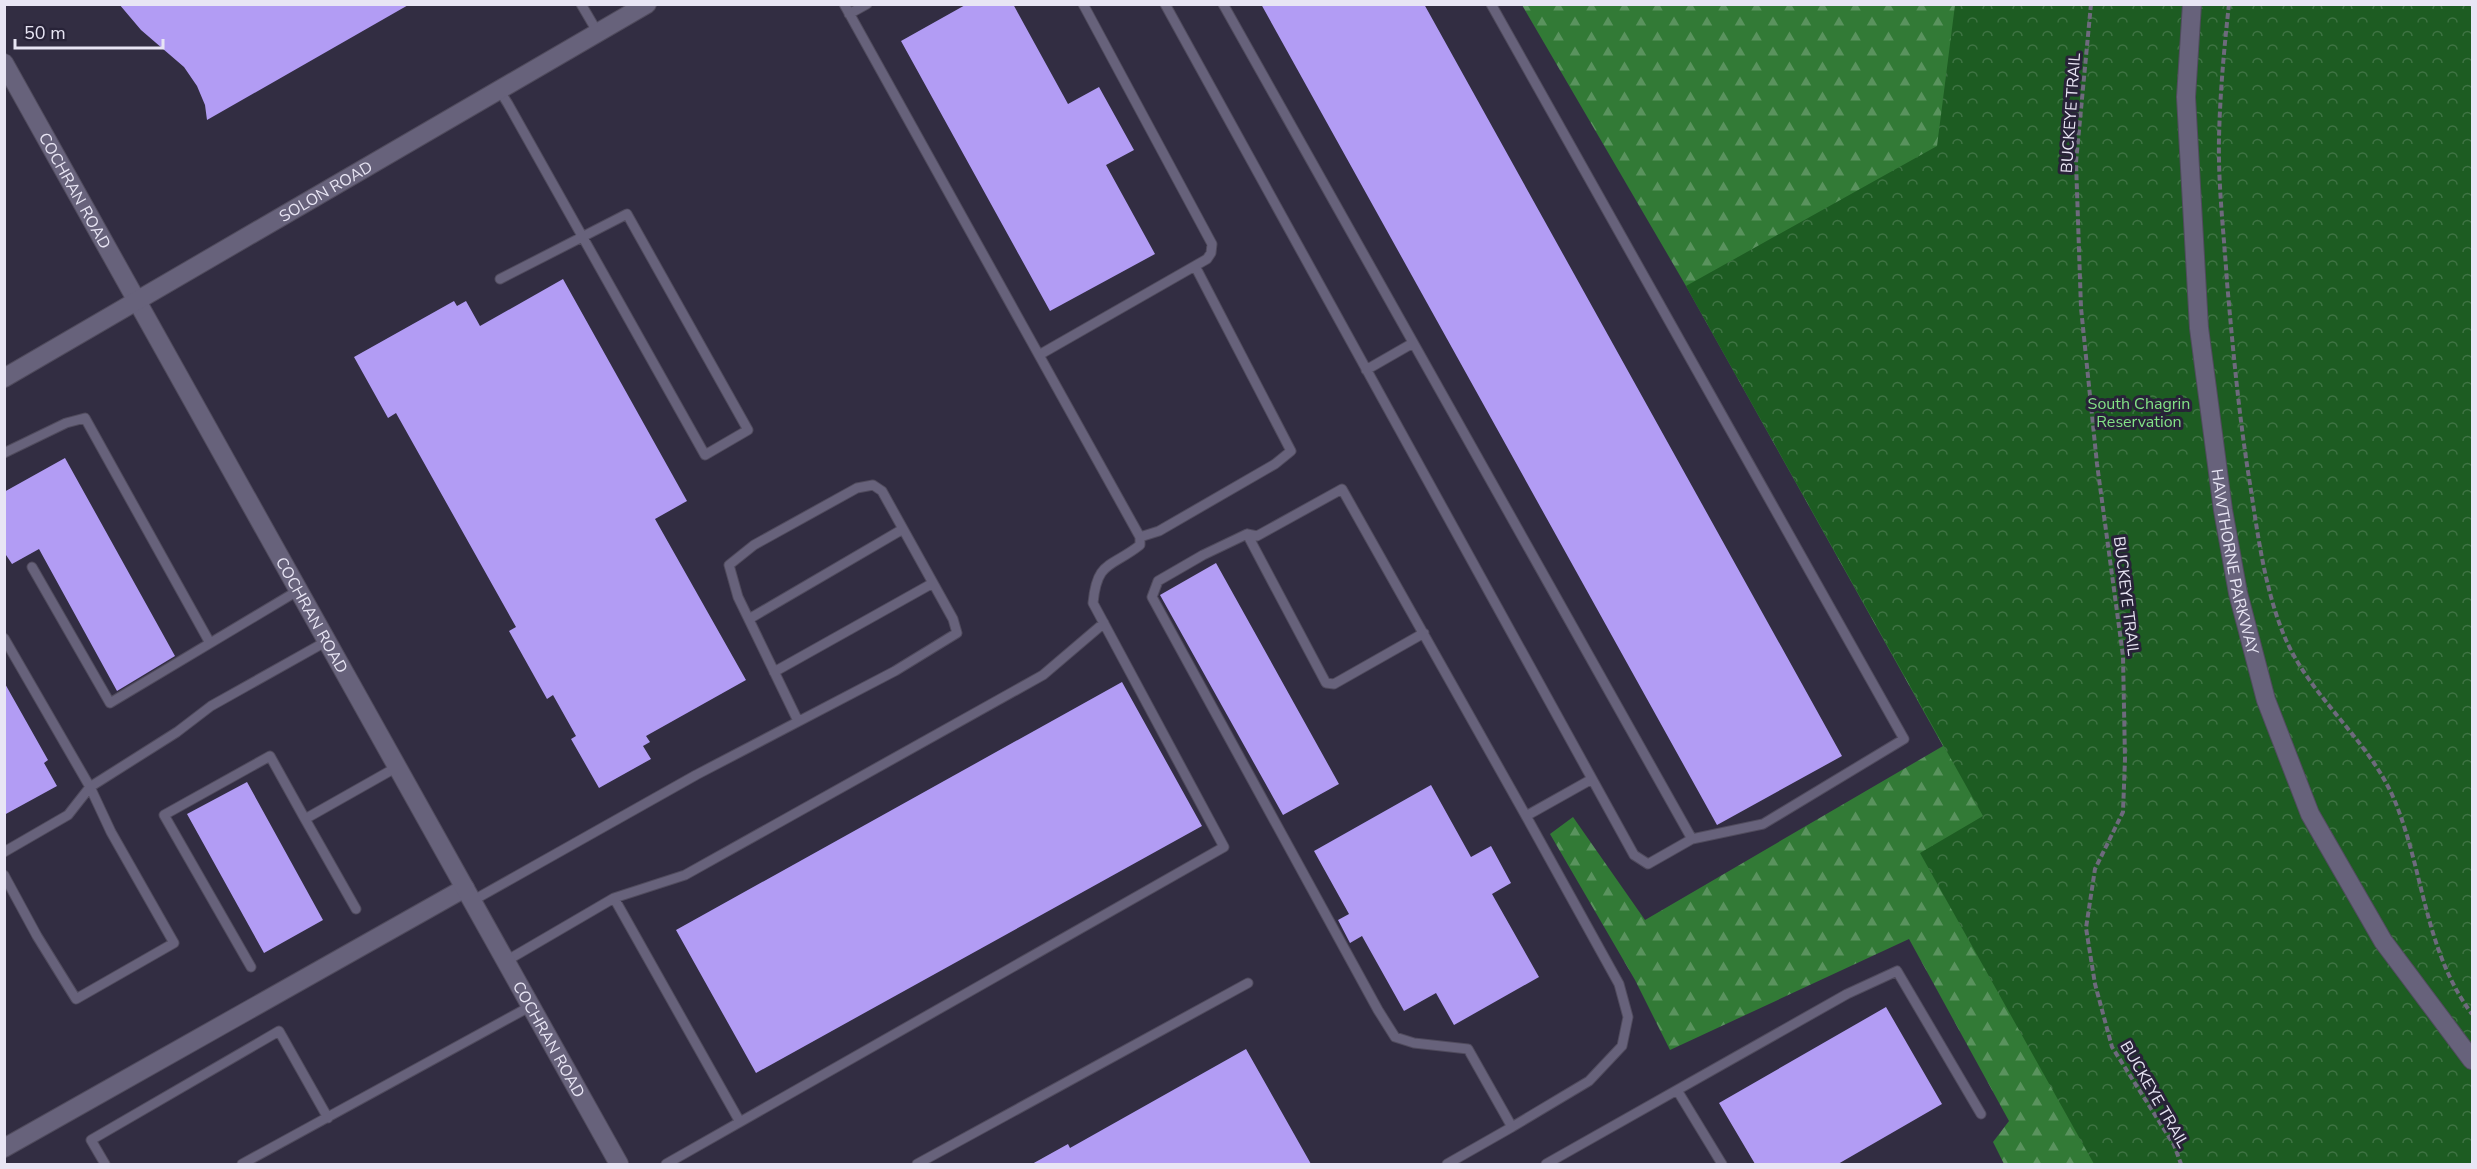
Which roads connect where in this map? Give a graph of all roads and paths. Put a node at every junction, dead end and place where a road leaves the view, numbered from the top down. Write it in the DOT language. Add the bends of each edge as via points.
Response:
graph roads {
  1 [pos="581,4"];
  2 [pos="647,4"];
  3 [pos="844,4"];
  4 [pos="867,4"];
  5 [pos="1083,4"];
  6 [pos="1164,4"];
  7 [pos="1223,4"];
  8 [pos="1491,4"];
  9 [pos="2091,4"];
  10 [pos="2192,4"];
  11 [pos="2229,4"];
  12 [pos="849,14"];
  13 [pos="598,33"];
  14 [pos="4,63"];
  15 [pos="500,91"];
  16 [pos="582,237"];
  17 [pos="1195,266"];
  18 [pos="500,279"];
  19 [pos="138,302"];
  20 [pos="1413,343"];
  21 [pos="1039,355"];
  22 [pos="1366,370"];
  23 [pos="4,378"];
  24 [pos="4,453"];
  25 [pos="903,530"];
  26 [pos="1247,534"];
  27 [pos="1140,537"];
  28 [pos="32,567"];
  29 [pos="933,583"];
  30 [pos="298,590"];
  31 [pos="749,619"];
  32 [pos="1104,623"];
  33 [pos="1424,633"];
  34 [pos="4,638"];
  35 [pos="327,641"];
  36 [pos="210,644"];
  37 [pos="774,672"];
  38 [pos="798,721"];
  39 [pos="397,767"];
  40 [pos="1592,779"];
  41 [pos="90,787"];
  42 [pos="1526,816"];
  43 [pos="305,819"];
  44 [pos="1692,839"];
  45 [pos="4,852"];
  46 [pos="4,875"];
  47 [pos="469,895"];
  48 [pos="614,898"];
  49 [pos="356,909"];
  50 [pos="506,961"];
  51 [pos="251,967"];
  52 [pos="1248,983"];
  53 [pos="531,1006"];
  54 [pos="2472,1014"];
  55 [pos="2472,1060"];
  56 [pos="1677,1090"];
  57 [pos="1981,1114"];
  58 [pos="328,1118"];
  59 [pos="740,1122"];
  60 [pos="1512,1128"];
  61 [pos="4,1148"];
  62 [pos="105,1164"];
  63 [pos="242,1164"];
  64 [pos="619,1164"];
  65 [pos="666,1164"];
  66 [pos="917,1164"];
  67 [pos="1448,1164"];
  68 [pos="1546,1164"];
  69 [pos="1722,1164"];
  70 [pos="2181,1164"];
  1 -- 13 [label="lane"];
  2 -- 13 [label="street, SOLON ROAD"];
  3 -- 12 [label="lane"];
  4 -- 12 [label="lane"];
  5 -- 17 [label="lane" via="1212,244 1207,260"];
  6 -- 22 [label="lane"];
  7 -- 20 [label="lane"];
  8 -- 44 [label="lane" via="1904,739 1763,824"];
  9 -- 70 [label="path, BUCKEYE TRAIL" via="2076,162 2081,308 2123,656 2125,759 2123,812 2095,869 2086,928 2095,984 2112,1047 2174,1145"];
  10 -- 55 [label="street, HAWTHORNE PARKWAY" via="2186,97 2199,328 2223,510 2238,593 2260,678 2310,814 2383,941"];
  11 -- 54 [label="path" via="2219,138 2221,216 2236,393 2267,577 2278,620 2294,656 2373,762 2393,796 2410,843 2439,954"];
  12 -- 21 [label="lane"];
  13 -- 15 [label="street, SOLON ROAD"];
  14 -- 19 [label="street, COCHRAN ROAD"];
  15 -- 16 [label="lane"];
  15 -- 19 [label="street, SOLON ROAD"];
  16 -- 16 [label="lane" via="705,455 748,430 627,214"];
  16 -- 18 [label="lane"];
  17 -- 21 [label="lane"];
  17 -- 27 [label="lane" via="1291,451 1159,531"];
  19 -- 23 [label="street, SOLON ROAD"];
  19 -- 30 [label="street, COCHRAN ROAD"];
  20 -- 22 [label="lane"];
  20 -- 44 [label="lane"];
  21 -- 27 [label="lane"];
  22 -- 40 [label="lane"];
  24 -- 36 [label="lane" via="85,418"];
  25 -- 29 [label="lane"];
  25 -- 31 [label="lane"];
  25 -- 31 [label="lane" via="882,491 873,484 857,488 754,544 729,565"];
  26 -- 33 [label="lane" via="1257,536 1342,489"];
  26 -- 33 [label="lane" via="1326,683 1334,684"];
  26 -- 60 [label="lane" via="1158,581 1152,597 1395,1037 1468,1049"];
  27 -- 32 [label="lane" via="1140,545 1104,567 1095,581 1093,603"];
  28 -- 36 [label="lane" via="110,703"];
  29 -- 37 [label="lane"];
  29 -- 38 [label="lane" via="957,633 895,671"];
  30 -- 35 [label="street, COCHRAN ROAD"];
  30 -- 36 [label="lane"];
  31 -- 37 [label="lane"];
  32 -- 48 [label="lane" via="1043,675 1013,692 685,875"];
  32 -- 59 [label="lane" via="1224,847"];
  33 -- 42 [label="lane"];
  34 -- 41 [label="lane"];
  35 -- 39 [label="street, COCHRAN ROAD"];
  35 -- 41 [label="lane" via="211,706"];
  37 -- 38 [label="lane"];
  38 -- 47 [label="lane"];
  39 -- 43 [label="lane"];
  39 -- 47 [label="street, COCHRAN ROAD"];
  40 -- 42 [label="lane"];
  40 -- 44 [label="lane" via="1634,855 1648,864"];
  41 -- 45 [label="lane" via="68,815"];
  41 -- 46 [label="lane" via="174,943 76,999"];
  42 -- 60 [label="lane" via="1619,984 1628,1017 1622,1046 1589,1081"];
  43 -- 49 [label="lane"];
  43 -- 51 [label="lane" via="270,756 164,815"];
  47 -- 50 [label="street, COCHRAN ROAD"];
  47 -- 61 [label="street"];
  48 -- 50 [label="lane"];
  48 -- 59 [label="lane"];
  50 -- 53 [label="street, COCHRAN ROAD"];
  52 -- 66 [label="lane"];
  53 -- 58 [label="lane"];
  53 -- 64 [label="street, COCHRAN ROAD"];
  56 -- 57 [label="lane" via="1847,994 1897,971"];
  56 -- 68 [label="lane"];
  56 -- 69 [label="lane"];
  58 -- 62 [label="lane" via="279,1031 91,1140"];
  58 -- 63 [label="lane"];
  59 -- 65 [label="lane"];
  60 -- 67 [label="lane"];
}
